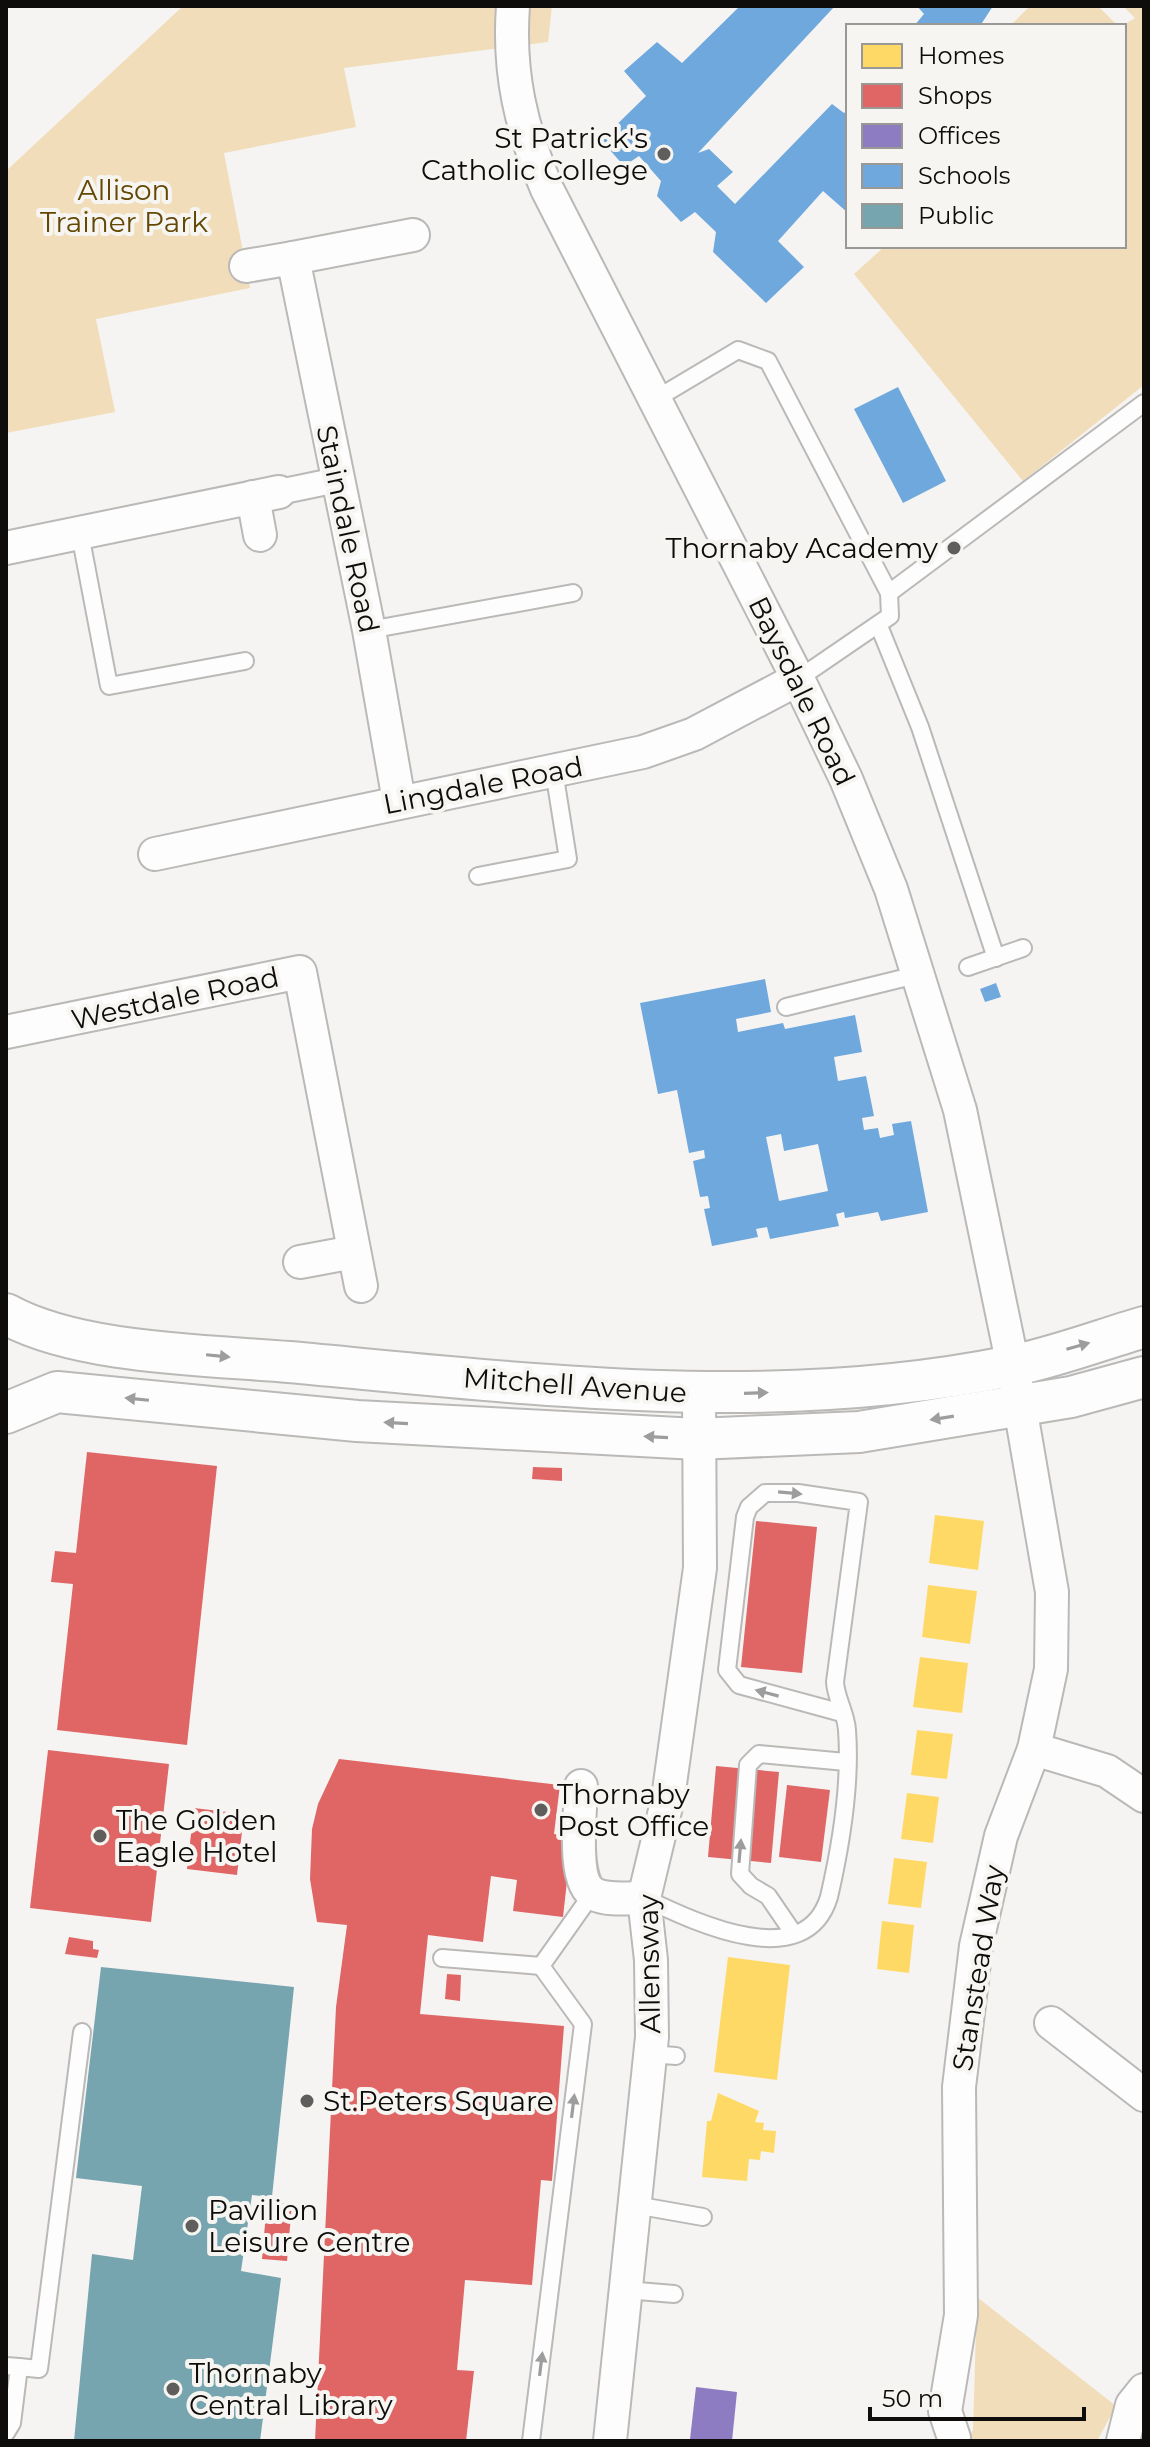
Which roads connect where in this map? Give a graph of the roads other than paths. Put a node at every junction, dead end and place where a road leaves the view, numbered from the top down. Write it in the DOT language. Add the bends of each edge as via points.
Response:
graph roads {
  1 [pos="513,6"];
  2 [pos="413,235"];
  3 [pos="293,258"];
  4 [pos="246,266"];
  5 [pos="654,400"];
  6 [pos="1144,403"];
  7 [pos="337,480"];
  8 [pos="266,495"];
  9 [pos="80,534"];
  10 [pos="260,535"];
  11 [pos="6,548"];
  12 [pos="573,593"];
  13 [pos="889,593"];
  14 [pos="879,626"];
  15 [pos="369,630"];
  16 [pos="245,661"];
  17 [pos="798,679"];
  18 [pos="554,771"];
  19 [pos="399,801"];
  20 [pos="155,854"];
  21 [pos="478,876"];
  22 [pos="1023,948"];
  23 [pos="996,958"];
  24 [pos="968,967"];
  25 [pos="920,974"];
  26 [pos="786,1007"];
  27 [pos="6,1032"];
  28 [pos="354,1252"];
  29 [pos="300,1262"];
  30 [pos="361,1286"];
  31 [pos="6,1314"];
  32 [pos="1144,1327"];
  33 [pos="1013,1366"];
  34 [pos="1144,1377"];
  35 [pos="699,1395"];
  36 [pos="1019,1406"];
  37 [pos="6,1413"];
  38 [pos="697,1439"];
  39 [pos="842,1713"];
  40 [pos="1034,1749"];
  41 [pos="846,1762"];
  42 [pos="581,1786"];
  43 [pos="1144,1796"];
  44 [pos="592,1894"];
  45 [pos="644,1898"];
  46 [pos="794,1934"];
  47 [pos="442,1958"];
  48 [pos="541,1966"];
  49 [pos="1051,2023"];
  50 [pos="82,2032"];
  51 [pos="1144,2095"];
  52 [pos="635,2205"];
  53 [pos="703,2217"];
  54 [pos="626,2290"];
  55 [pos="674,2294"];
  56 [pos="13,2366"];
  57 [pos="1144,2390"];
  58 [pos="6,2433"];
  59 [pos="955,2440"];
  60 [pos="531,2441"];
  61 [pos="610,2441"];
  62 [pos="1123,2441"];
  1 -- 5 [label="street, Baysdale Road" via="513,89 527,142"];
  2 -- 3 [label="street"];
  3 -- 4 [label="street"];
  3 -- 7 [label="street, Staindale Road"];
  5 -- 13 [label="lane" via="738,350 768,361"];
  5 -- 17 [label="street, Baysdale Road"];
  6 -- 13 [label="lane"];
  7 -- 8 [label="street"];
  7 -- 15 [label="street, Staindale Road"];
  8 -- 9 [label="street"];
  8 -- 10 [label="street"];
  9 -- 11 [label="street"];
  9 -- 16 [label="lane" via="109,686"];
  12 -- 15 [label="lane"];
  13 -- 14 [label="lane" via="890,616"];
  14 -- 17 [label="lane"];
  14 -- 23 [label="lane" via="920,727"];
  15 -- 19 [label="street, Staindale Road"];
  17 -- 18 [label="street, Lingdale Road" via="694,734 643,752"];
  17 -- 25 [label="street, Baysdale Road" via="846,779"];
  18 -- 19 [label="street, Lingdale Road"];
  18 -- 21 [label="lane" via="568,859"];
  19 -- 20 [label="street, Lingdale Road"];
  22 -- 23 [label="lane"];
  23 -- 24 [label="lane"];
  25 -- 26 [label="lane"];
  25 -- 33 [label="street, Baysdale Road" via="964,1125"];
  27 -- 28 [label="street, Westdale Road" via="300,972"];
  28 -- 29 [label="street"];
  28 -- 30 [label="street, Westdale Road"];
  31 -- 35 [label="street, Mitchell Avenue, one-way" via="31,1328 92,1343"];
  33 -- 32 [label="street, Mitchell Avenue, one-way"];
  35 -- 33 [label="street, Mitchell Avenue, one-way" via="800,1392"];
  33 -- 36 [label="street, Baysdale Road"];
  34 -- 36 [label="street, Mitchell Avenue"];
  35 -- 38 [label="street, Allensway"];
  36 -- 38 [label="street, Mitchell Avenue, one-way" via="859,1432"];
  36 -- 40 [label="street, Stanstead Way" via="1052,1592 1051,1669"];
  38 -- 37 [label="street, Mitchell Avenue, one-way" via="357,1421 57,1392"];
  38 -- 45 [label="street, Allensway" via="700,1568 668,1798"];
  39 -- 39 [label="lane, one-way" via="739,1685 727,1670 749,1507 765,1493 859,1502 835,1682"];
  39 -- 41 [label="lane"];
  40 -- 43 [label="street" via="1107,1771"];
  40 -- 59 [label="street, Stanstead Way" via="1001,1836 976,1946 961,2071 961,2315 945,2411"];
  41 -- 46 [label="lane" via="829,1897 816,1922"];
  46 -- 41 [label="lane, one-way" via="768,1896 740,1874 748,1765 759,1754"];
  42 -- 44 [label="street" via="580,1867"];
  44 -- 45 [label="street"];
  44 -- 48 [label="lane"];
  45 -- 46 [label="lane" via="735,1933 772,1939"];
  45 -- 52 [label="street, Allensway" via="663,2055"];
  47 -- 48 [label="lane"];
  60 -- 48 [label="lane, one-way" via="583,2024"];
  49 -- 51 [label="street"];
  50 -- 56 [label="lane" via="39,2369"];
  52 -- 53 [label="lane"];
  52 -- 54 [label="street, Allensway"];
  54 -- 55 [label="lane"];
  54 -- 61 [label="street, Allensway"];
  56 -- 58 [label="lane" via="12,2423"];
  57 -- 62 [label="street" via="1132,2405"];
}
